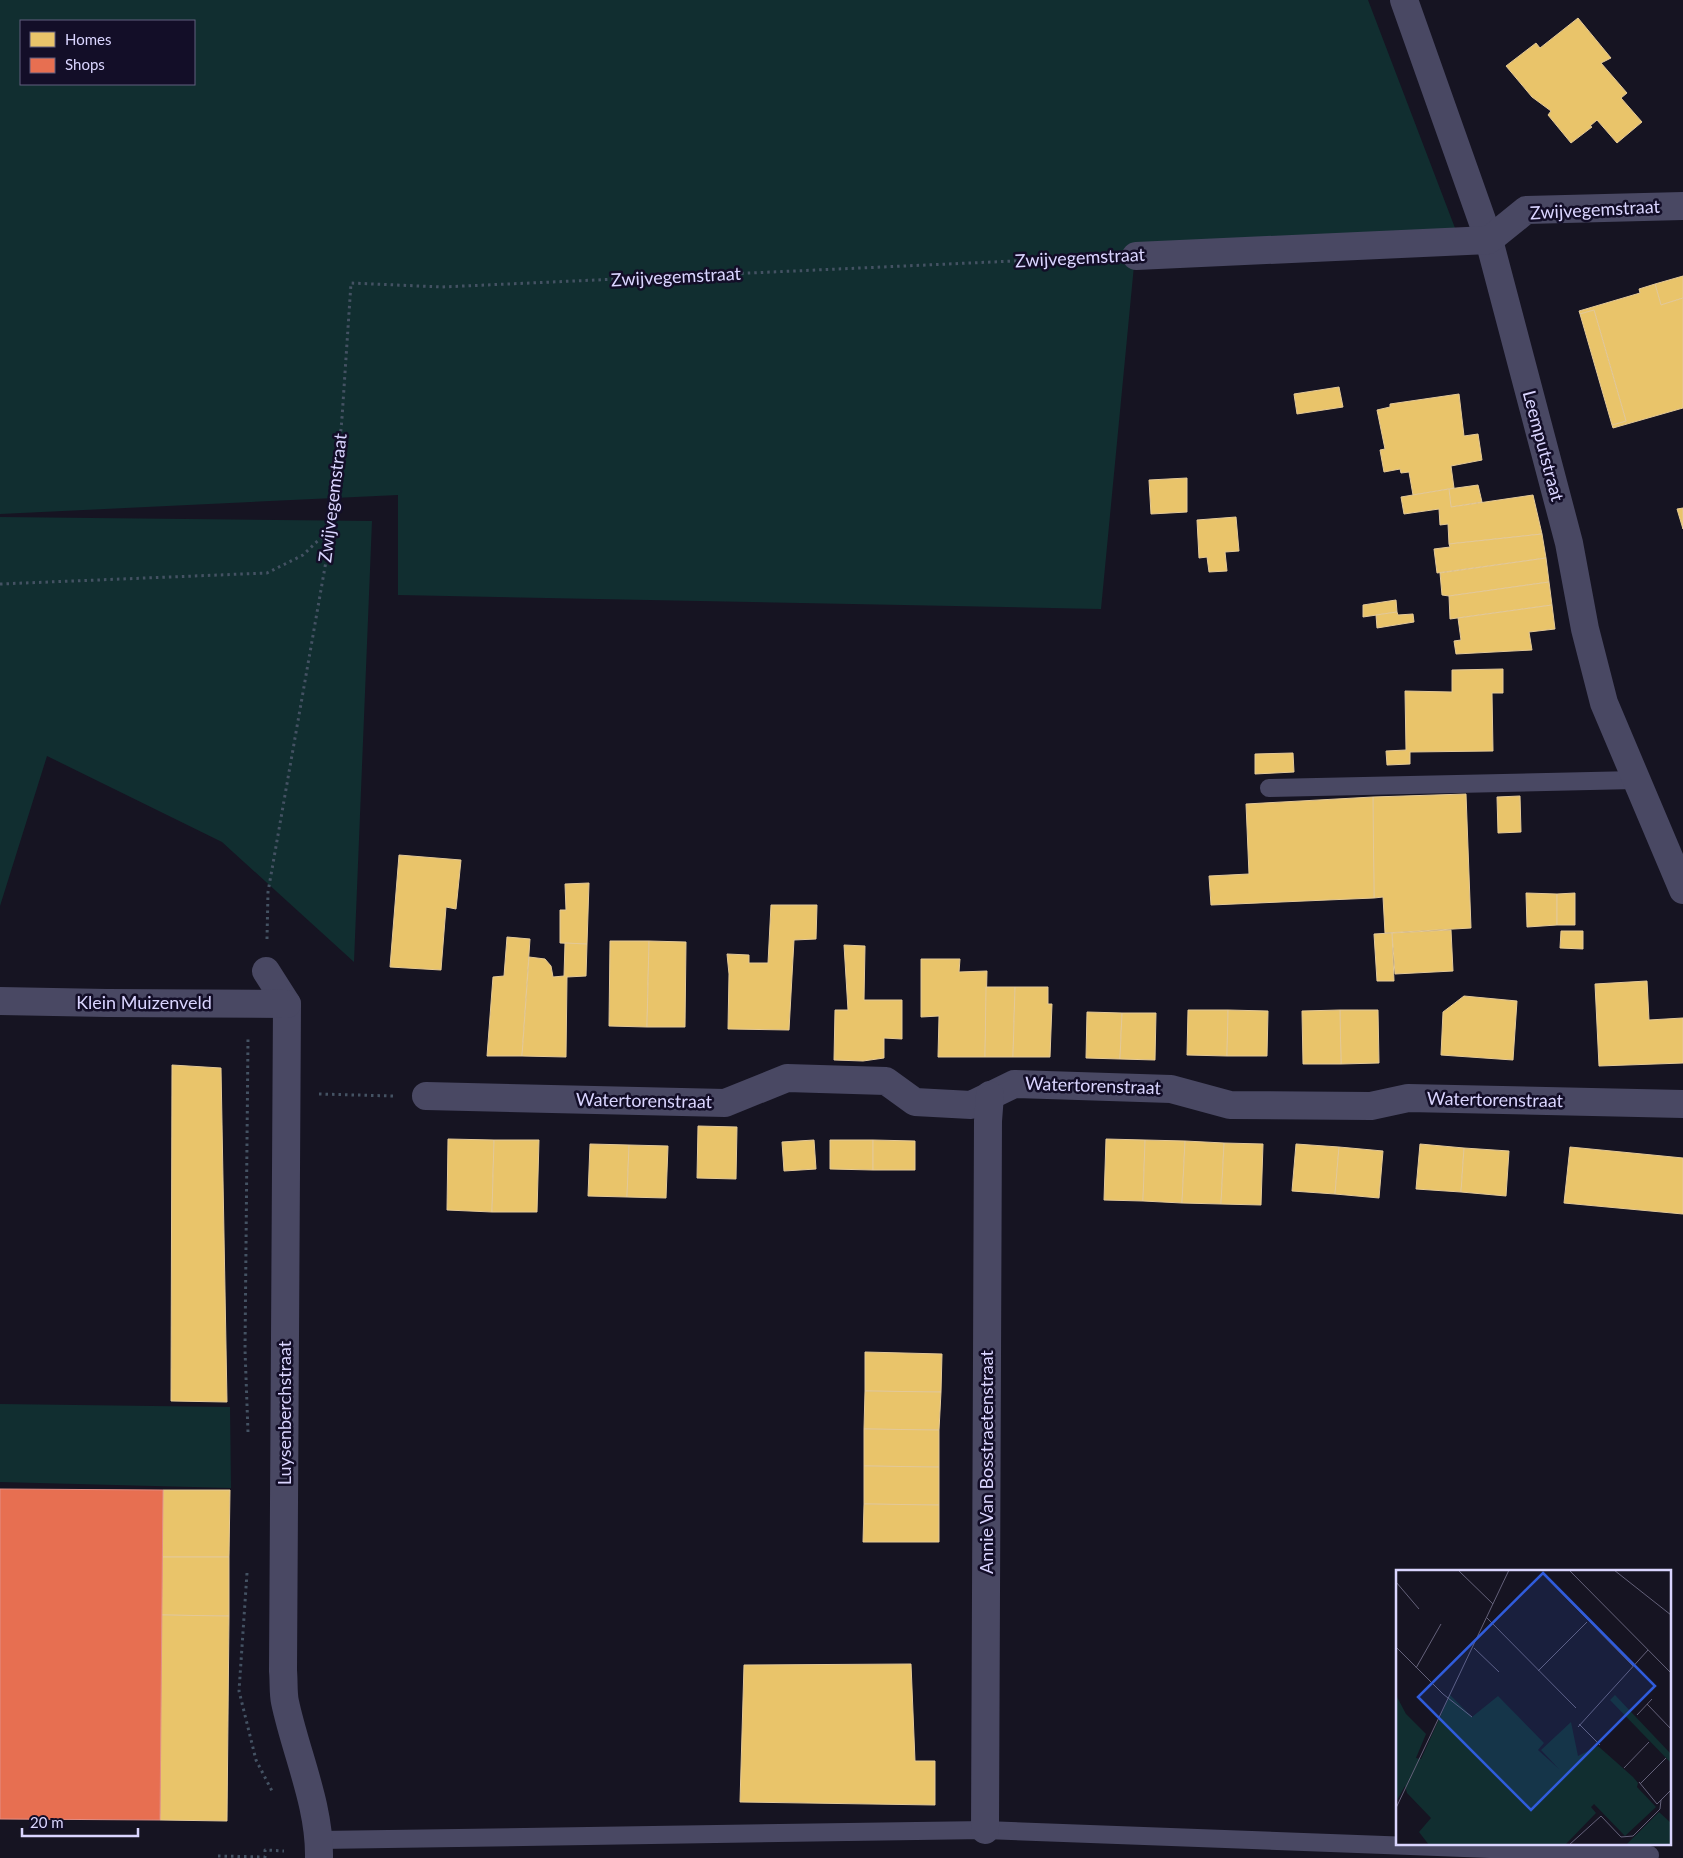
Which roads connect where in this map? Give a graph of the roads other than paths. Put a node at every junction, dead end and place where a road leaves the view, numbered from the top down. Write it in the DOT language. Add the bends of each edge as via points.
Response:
graph roads {
  1 [pos="1404,0"];
  2 [pos="1683,206"];
  3 [pos="1489,240"];
  4 [pos="1136,256"];
  5 [pos="1635,780"];
  6 [pos="1269,788"];
  7 [pos="1683,890"];
  8 [pos="266,971"];
  9 [pos="0,1001"];
  10 [pos="287,1004"];
  11 [pos="990,1095"];
  12 [pos="426,1096"];
  13 [pos="1683,1104"];
  14 [pos="985,1830"];
  15 [pos="1396,1845"];
  16 [pos="1411,1846"];
  17 [pos="319,1850"];
  18 [pos="1650,1855"];
  1 -- 3 [label="street, Leemputstraat"];
  2 -- 3 [label="street, Zwijvegemstraat" via="1526,210"];
  3 -- 4 [label="street, Zwijvegemstraat"];
  3 -- 5 [label="street, Leemputstraat" via="1569,543 1604,703"];
  5 -- 6 [label="lane"];
  5 -- 7 [label="street, Leemputstraat"];
  8 -- 10 [label="street"];
  9 -- 10 [label="street, Klein Muizenveld"];
  10 -- 17 [label="street, Luysenberchstraat" via="283,1671 285,1701 302,1762"];
  11 -- 12 [label="street, Watertorenstraat" via="971,1105 915,1102 886,1081 787,1078 725,1103"];
  11 -- 13 [label="street, Watertorenstraat" via="1014,1084 1171,1089 1230,1105 1372,1106 1408,1098"];
  11 -- 14 [label="street, Annie Van Bosstraetenstraat"];
  14 -- 15 [label="lane"];
  14 -- 17 [label="lane"];
  16 -- 18 [label="lane"];
}
